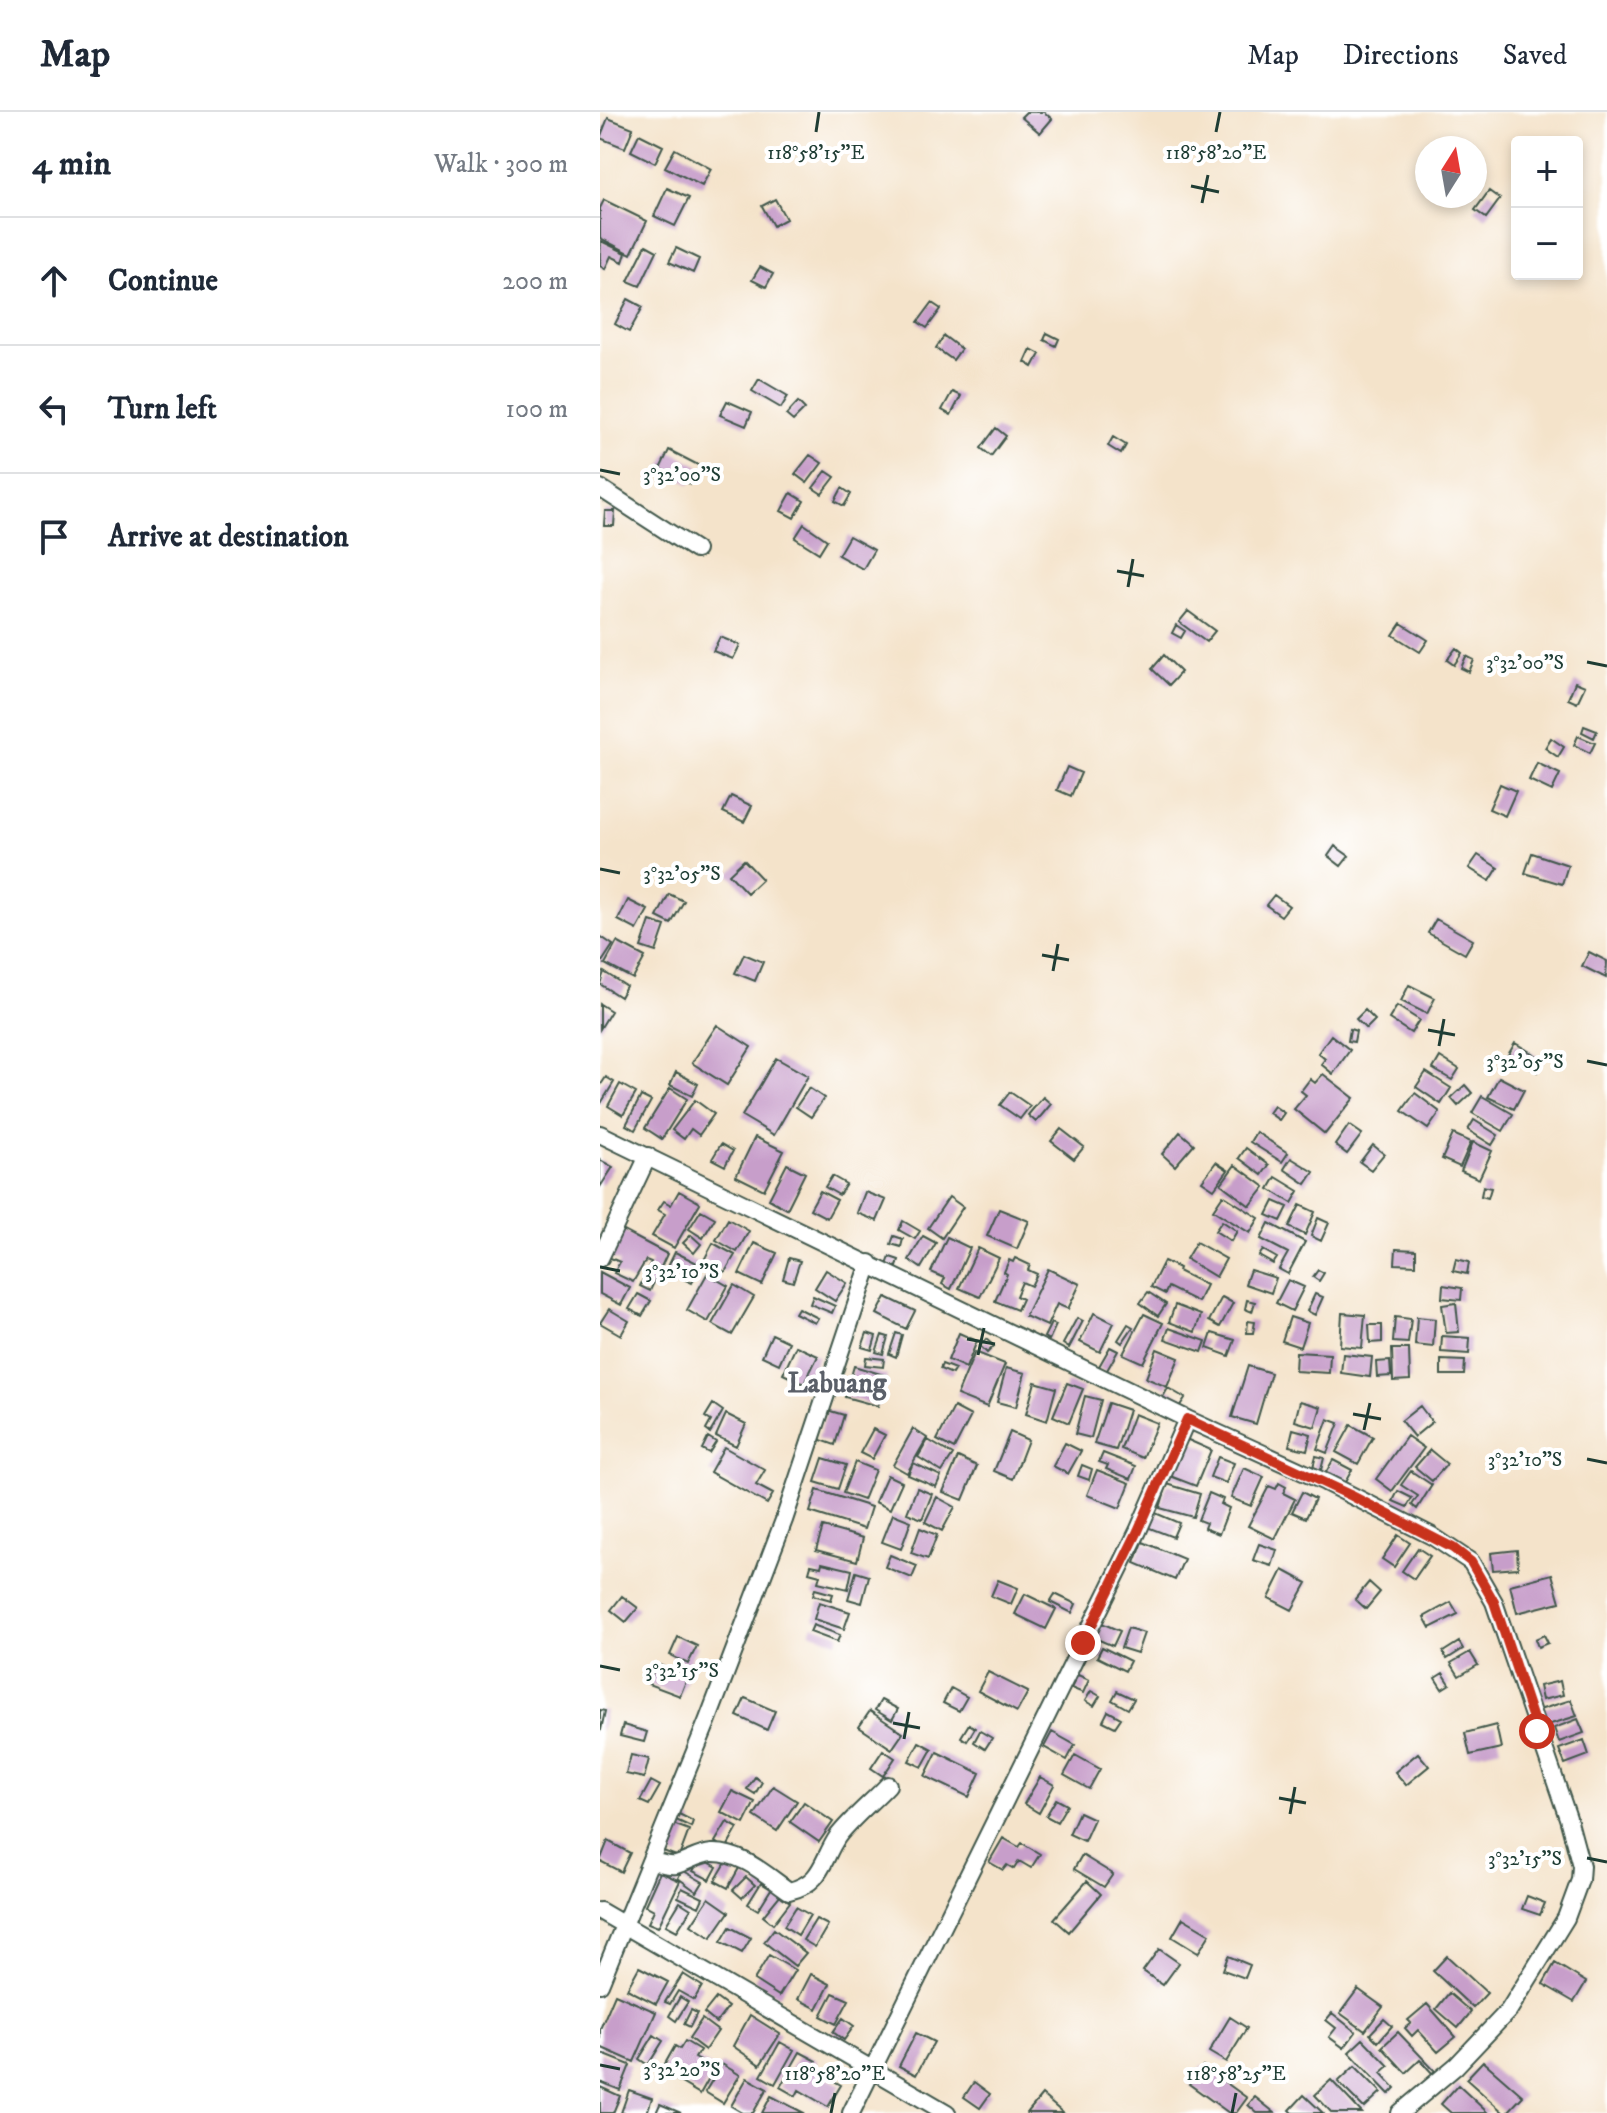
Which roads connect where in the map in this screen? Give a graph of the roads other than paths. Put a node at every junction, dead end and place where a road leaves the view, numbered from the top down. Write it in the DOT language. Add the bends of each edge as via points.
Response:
graph roads {
  1 [pos="600,488"];
  2 [pos="696,550"];
  3 [pos="600,1134"];
  4 [pos="648,1156"];
  5 [pos="600,1258"];
  6 [pos="870,1263"];
  7 [pos="1187,1419"];
  8 [pos="888,1785"];
  9 [pos="652,1861"];
  10 [pos="600,1911"];
  11 [pos="623,1925"];
  12 [pos="600,1984"];
  13 [pos="872,2069"];
  14 [pos="851,2113"];
  15 [pos="947,2113"];
  16 [pos="1400,2113"];
  1 -- 2 [label="street"];
  3 -- 4 [label="street"];
  4 -- 5 [label="street"];
  4 -- 6 [label="street"];
  6 -- 7 [label="street"];
  6 -- 9 [label="street" via="784,1520"];
  7 -- 13 [label="street" via="1138,1531"];
  7 -- 16 [label="street" via="1432,1536 1471,1562 1494,1602 1568,1818 1581,1866 1566,1918 1509,2010 1456,2066"];
  8 -- 9 [label="street" via="838,1836 815,1879 801,1888 789,1891 753,1866 722,1854 673,1865"];
  9 -- 11 [label="street"];
  10 -- 11 [label="street"];
  11 -- 12 [label="street"];
  11 -- 13 [label="street"];
  13 -- 14 [label="street"];
  13 -- 15 [label="street"];
}
